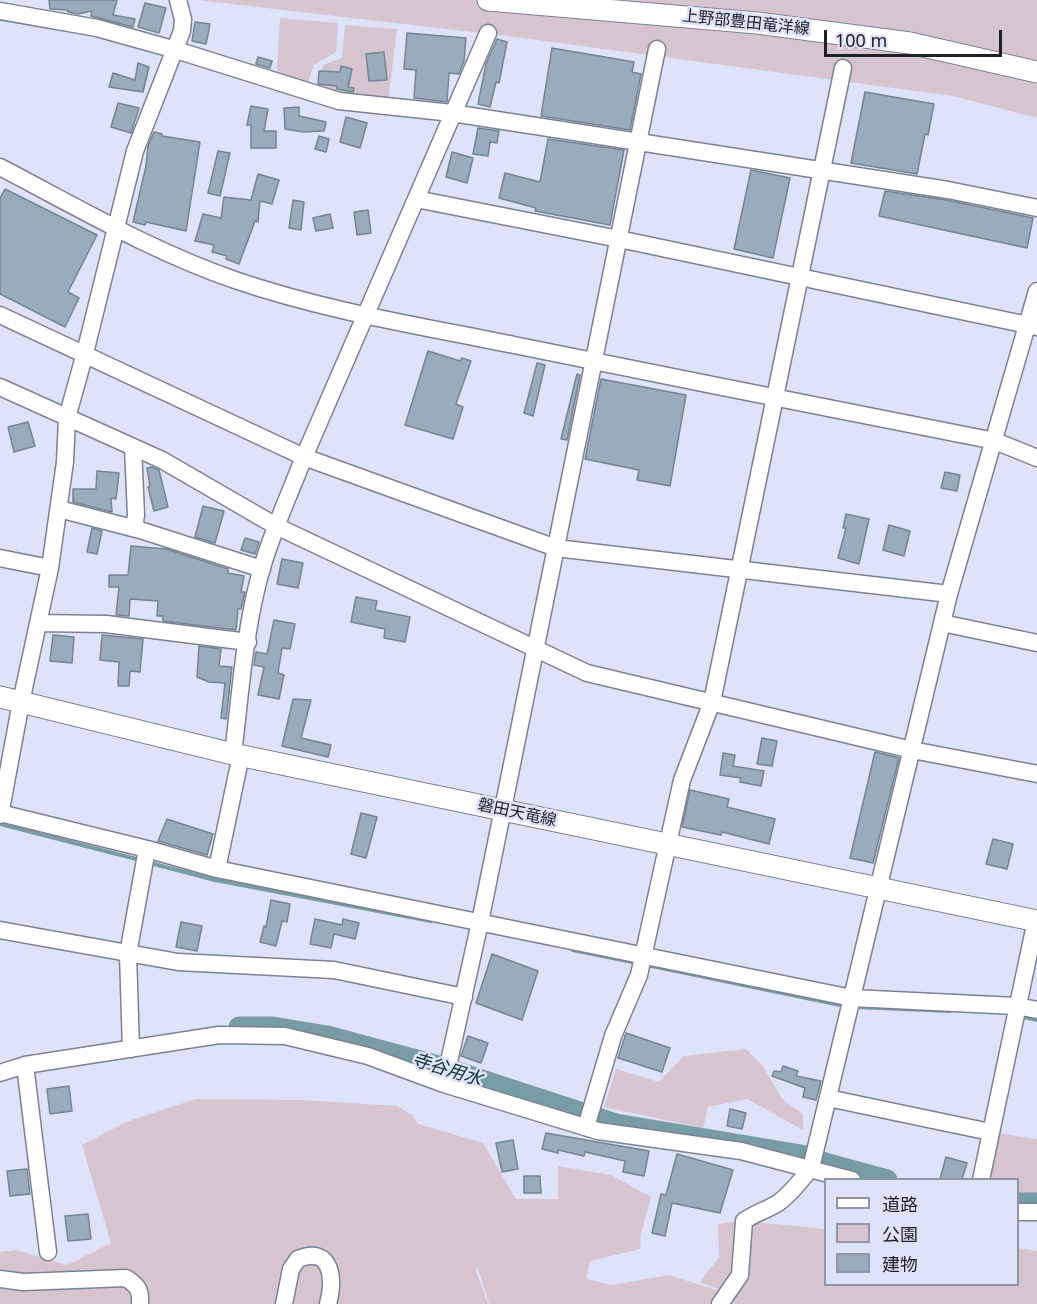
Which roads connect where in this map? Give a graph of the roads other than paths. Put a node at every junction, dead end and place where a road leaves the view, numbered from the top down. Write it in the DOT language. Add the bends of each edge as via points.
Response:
graph roads {
  1 [pos="178,0"];
  2 [pos="488,0"];
  3 [pos="0,11"];
  4 [pos="488,33"];
  5 [pos="657,49"];
  6 [pos="176,50"];
  7 [pos="843,68"];
  8 [pos="1037,72"];
  9 [pos="452,113"];
  10 [pos="639,142"];
  11 [pos="0,167"];
  12 [pos="821,170"];
  13 [pos="416,199"];
  14 [pos="1037,208"];
  15 [pos="116,227"];
  16 [pos="619,239"];
  17 [pos="799,277"];
  18 [pos="1037,291"];
  19 [pos="0,315"];
  20 [pos="365,315"];
  21 [pos="1032,326"];
  22 [pos="85,353"];
  23 [pos="594,362"];
  24 [pos="0,387"];
  25 [pos="775,398"];
  26 [pos="67,418"];
  27 [pos="995,441"];
  28 [pos="133,447"];
  29 [pos="304,457"];
  30 [pos="1037,458"];
  31 [pos="59,509"];
  32 [pos="276,526"];
  33 [pos="134,528"];
  34 [pos="556,548"];
  35 [pos="0,558"];
  36 [pos="50,568"];
  37 [pos="740,568"];
  38 [pos="262,569"];
  39 [pos="949,594"];
  40 [pos="942,622"];
  41 [pos="39,623"];
  42 [pos="248,642"];
  43 [pos="1037,643"];
  44 [pos="535,650"];
  45 [pos="0,697"];
  46 [pos="21,702"];
  47 [pos="712,702"];
  48 [pos="912,750"];
  49 [pos="237,754"];
  50 [pos="1037,774"];
  51 [pos="502,810"];
  52 [pos="0,814"];
  53 [pos="666,844"];
  54 [pos="147,849"];
  55 [pos="217,869"];
  56 [pos="879,888"];
  57 [pos="1036,921"];
  58 [pos="480,922"];
  59 [pos="0,930"];
  60 [pos="128,954"];
  61 [pos="644,956"];
  62 [pos="464,997"];
  63 [pos="852,998"];
  64 [pos="1016,1006"];
  65 [pos="1037,1010"];
  66 [pos="131,1049"];
  67 [pos="25,1065"];
  68 [pos="0,1073"];
  69 [pos="444,1084"];
  70 [pos="828,1098"];
  71 [pos="586,1127"];
  72 [pos="990,1132"];
  73 [pos="811,1168"];
  74 [pos="848,1178"];
  75 [pos="981,1178"];
  76 [pos="1019,1212"];
  77 [pos="1037,1212"];
  78 [pos="48,1252"];
  79 [pos="0,1279"];
  80 [pos="140,1304"];
  81 [pos="284,1304"];
  82 [pos="328,1304"];
  83 [pos="720,1304"];
  1 -- 6 [label="street" via="183,19"];
  2 -- 8 [label="main road, 上野部豊田竜洋線" via="769,24 910,43"];
  3 -- 6 [label="street" via="97,28"];
  4 -- 9 [label="street"];
  5 -- 10 [label="street"];
  6 -- 9 [label="street" via="339,101"];
  6 -- 15 [label="street" via="135,151"];
  7 -- 12 [label="street"];
  9 -- 10 [label="street"];
  9 -- 13 [label="street"];
  10 -- 12 [label="street"];
  10 -- 16 [label="street"];
  11 -- 15 [label="street"];
  12 -- 14 [label="street"];
  12 -- 17 [label="street"];
  13 -- 16 [label="street"];
  13 -- 20 [label="street"];
  15 -- 20 [label="street" via="235,280"];
  15 -- 22 [label="street"];
  16 -- 17 [label="street"];
  16 -- 23 [label="street"];
  17 -- 21 [label="street"];
  17 -- 25 [label="street"];
  18 -- 21 [label="street"];
  19 -- 22 [label="street"];
  20 -- 23 [label="street"];
  20 -- 29 [label="street"];
  21 -- 27 [label="street"];
  22 -- 26 [label="street"];
  22 -- 29 [label="street"];
  23 -- 25 [label="street"];
  23 -- 34 [label="street"];
  24 -- 26 [label="street"];
  25 -- 27 [label="street"];
  25 -- 37 [label="street"];
  26 -- 28 [label="street"];
  26 -- 31 [label="street"];
  27 -- 30 [label="street"];
  27 -- 39 [label="street"];
  28 -- 32 [label="street"];
  28 -- 33 [label="street"];
  29 -- 32 [label="street"];
  29 -- 34 [label="street"];
  31 -- 33 [label="street"];
  31 -- 36 [label="street"];
  32 -- 38 [label="street"];
  32 -- 44 [label="street"];
  33 -- 38 [label="street"];
  34 -- 37 [label="street"];
  34 -- 44 [label="street"];
  35 -- 36 [label="street"];
  36 -- 41 [label="street"];
  37 -- 39 [label="street"];
  37 -- 47 [label="street"];
  38 -- 42 [label="street"];
  39 -- 40 [label="street"];
  40 -- 43 [label="street"];
  40 -- 48 [label="street"];
  41 -- 42 [label="street" via="106,624"];
  41 -- 46 [label="street"];
  42 -- 49 [label="street"];
  44 -- 47 [label="street" via="587,673"];
  44 -- 51 [label="street"];
  45 -- 46 [label="main road, 磐田天竜線"];
  46 -- 49 [label="main road, 磐田天竜線"];
  46 -- 52 [label="street"];
  47 -- 48 [label="street"];
  47 -- 53 [label="street" via="682,780"];
  48 -- 50 [label="street"];
  48 -- 56 [label="street"];
  49 -- 51 [label="main road, 磐田天竜線"];
  49 -- 55 [label="street"];
  51 -- 53 [label="main road, 磐田天竜線"];
  51 -- 58 [label="street"];
  52 -- 54 [label="street"];
  53 -- 56 [label="main road, 磐田天竜線"];
  53 -- 61 [label="street"];
  54 -- 55 [label="street"];
  54 -- 60 [label="street"];
  55 -- 58 [label="street"];
  56 -- 57 [label="main road, 磐田天竜線"];
  56 -- 63 [label="street"];
  57 -- 64 [label="street"];
  58 -- 61 [label="street"];
  58 -- 62 [label="street"];
  59 -- 60 [label="street"];
  60 -- 62 [label="street" via="178,962 334,970"];
  60 -- 66 [label="street"];
  61 -- 63 [label="street"];
  61 -- 71 [label="street" via="613,1036"];
  62 -- 69 [label="street"];
  63 -- 64 [label="street"];
  63 -- 70 [label="street"];
  64 -- 65 [label="street"];
  64 -- 72 [label="street"];
  66 -- 67 [label="street"];
  66 -- 69 [label="street" via="219,1035 285,1036 368,1056"];
  67 -- 68 [label="street"];
  67 -- 78 [label="street"];
  69 -- 71 [label="street"];
  70 -- 72 [label="street"];
  70 -- 73 [label="street"];
  71 -- 73 [label="street" via="741,1151"];
  72 -- 75 [label="street"];
  73 -- 74 [label="street"];
  73 -- 83 [label="street" via="777,1203 744,1221 740,1275"];
  76 -- 77 [label="street"];
  79 -- 80 [label="street" via="23,1282 126,1278 141,1292"];
  81 -- 82 [label="street" via="291,1269 298,1259 312,1255 323,1259 330,1269 332,1291"];
}
